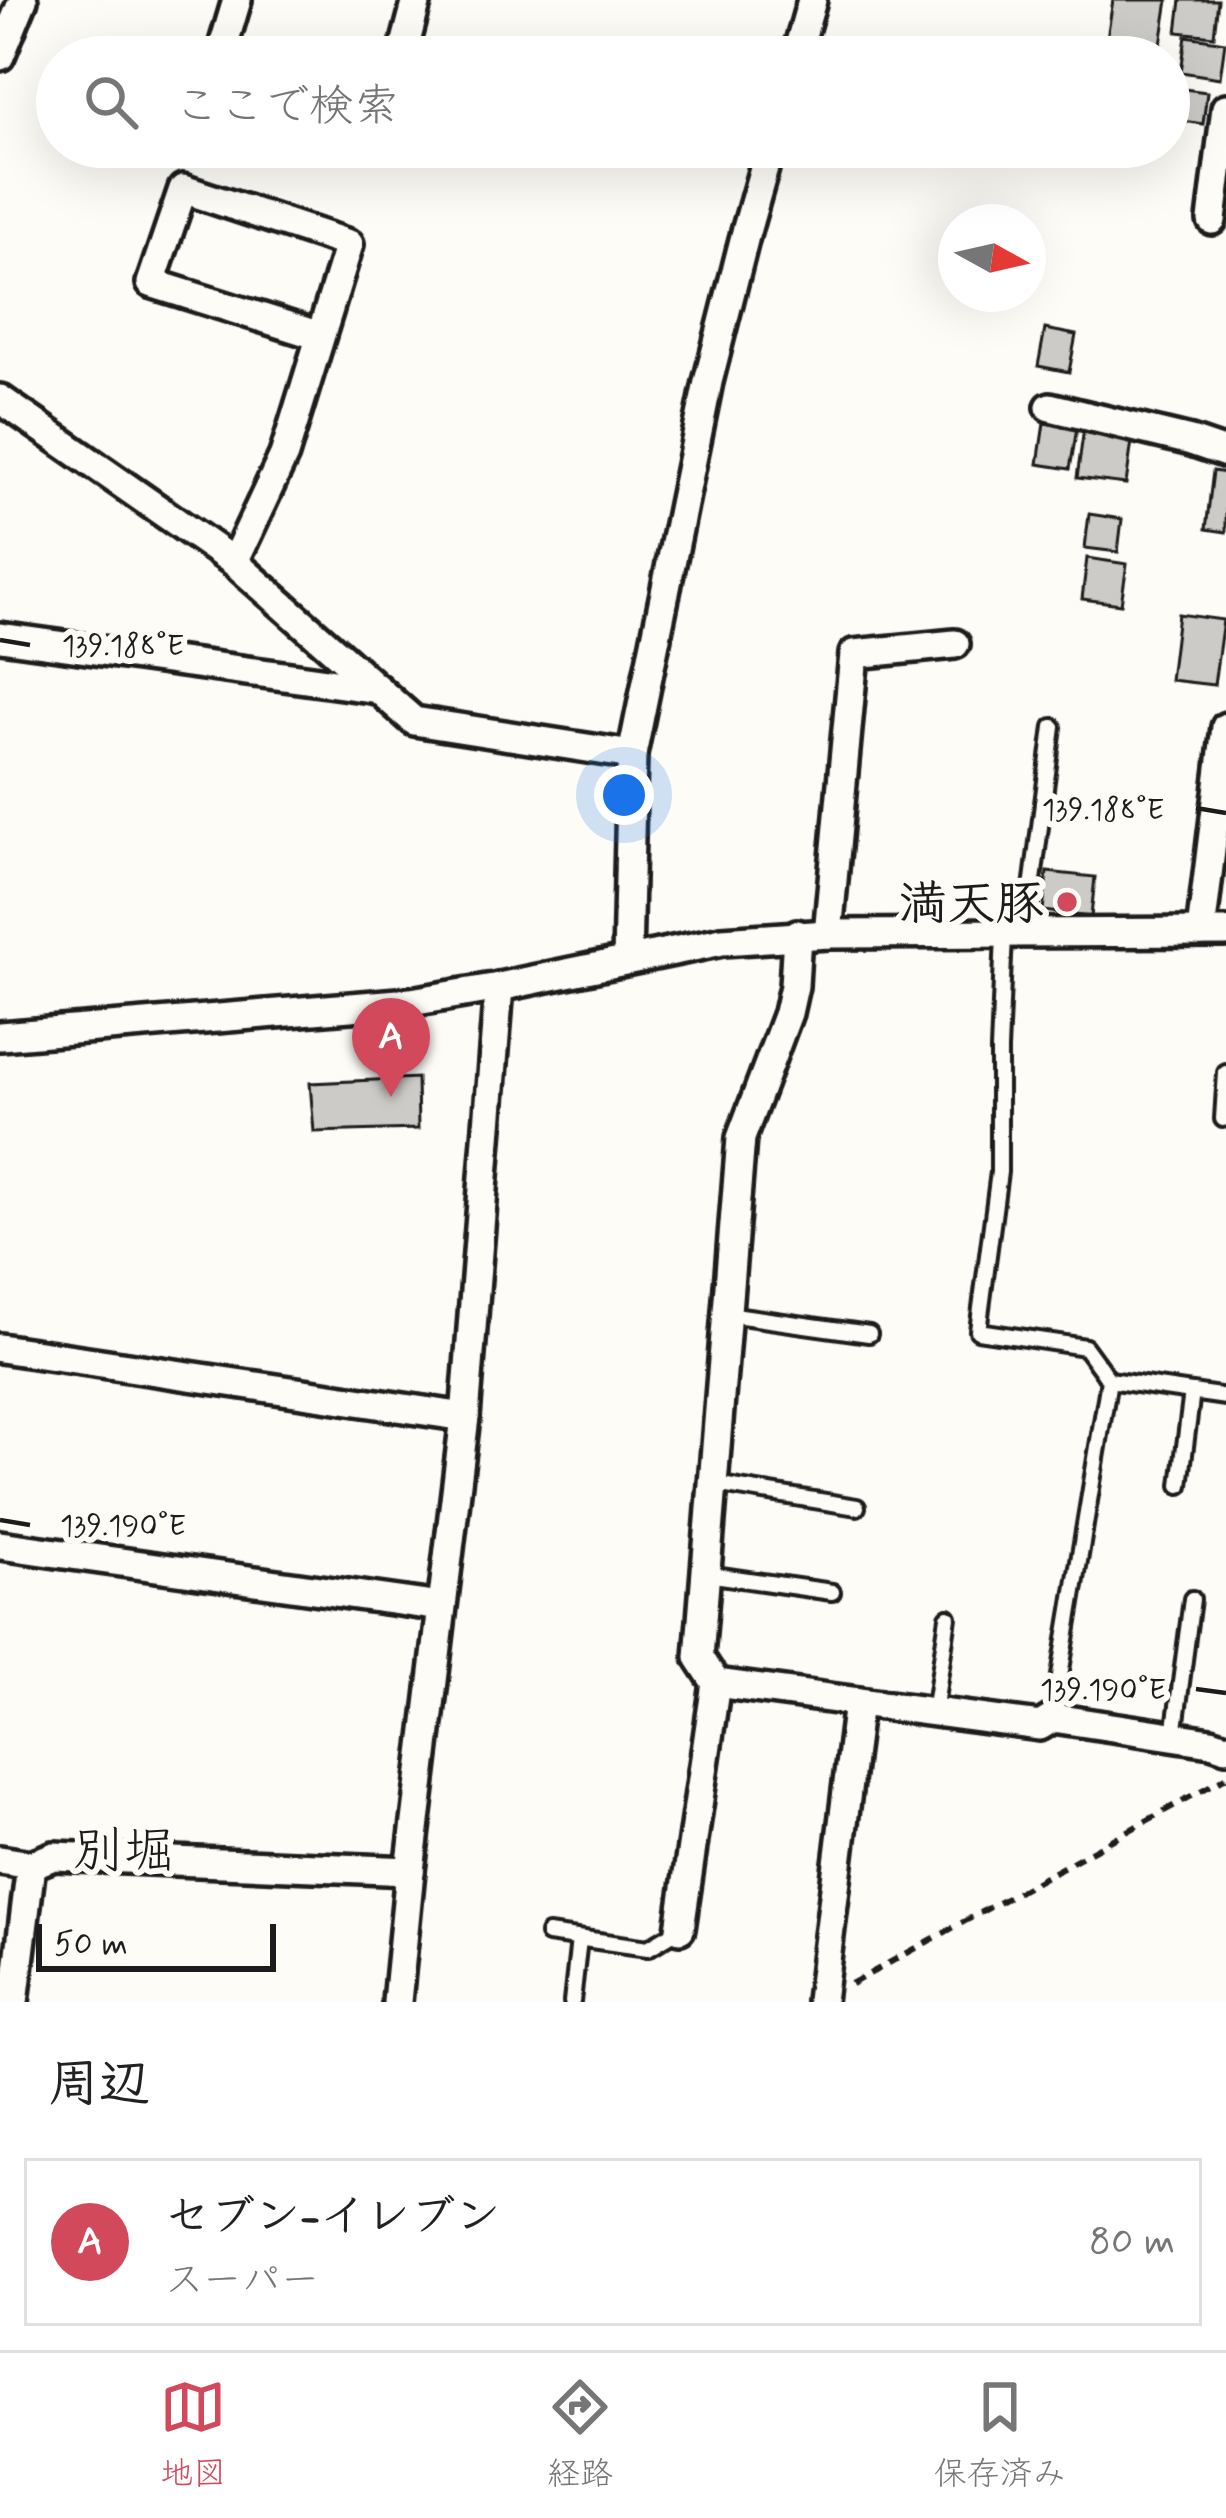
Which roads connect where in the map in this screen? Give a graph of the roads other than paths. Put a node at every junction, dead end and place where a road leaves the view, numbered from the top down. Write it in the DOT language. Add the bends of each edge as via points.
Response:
graph roads {
  1 [pos="23,0"];
  2 [pos="237,0"];
  3 [pos="417,0"];
  4 [pos="812,0"];
  5 [pos="226,36"];
  6 [pos="408,36"];
  7 [pos="802,36"];
  8 [pos="0,56"];
  9 [pos="1226,108"];
  10 [pos="765,168"];
  11 [pos="1212,220"];
  12 [pos="320,336"];
  13 [pos="0,399"];
  14 [pos="1050,407"];
  15 [pos="1226,453"];
  16 [pos="234,562"];
  17 [pos="0,637"];
  18 [pos="955,644"];
  19 [pos="377,689"];
  20 [pos="1053,727"];
  21 [pos="1226,727"];
  22 [pos="632,755"];
  23 [pos="1213,932"];
  24 [pos="796,934"];
  25 [pos="828,934"];
  26 [pos="1015,934"];
  27 [pos="627,960"];
  28 [pos="499,987"];
  29 [pos="0,1036"];
  30 [pos="1226,1073"];
  31 [pos="1223,1118"];
  32 [pos="727,1314"];
  33 [pos="869,1334"];
  34 [pos="0,1348"];
  35 [pos="1109,1380"];
  36 [pos="1192,1392"];
  37 [pos="1226,1397"];
  38 [pos="465,1417"];
  39 [pos="715,1484"];
  40 [pos="1180,1485"];
  41 [pos="857,1507"];
  42 [pos="0,1545"];
  43 [pos="707,1574"];
  44 [pos="832,1592"];
  45 [pos="1192,1599"];
  46 [pos="441,1607"];
  47 [pos="948,1617"];
  48 [pos="716,1683"];
  49 [pos="858,1702"];
  50 [pos="934,1712"];
  51 [pos="1053,1718"];
  52 [pos="1174,1736"];
  53 [pos="1226,1747"];
  54 [pos="0,1860"];
  55 [pos="31,1864"];
  56 [pos="410,1871"];
  57 [pos="680,1928"];
  58 [pos="548,1934"];
  59 [pos="579,1939"];
  60 [pos="821,2001"];
  61 [pos="14,2002"];
  62 [pos="397,2002"];
  63 [pos="572,2002"];
  1 -- 8 [label="street"];
  2 -- 5 [label="street"];
  3 -- 6 [label="street"];
  4 -- 7 [label="street"];
  9 -- 11 [label="street"];
  10 -- 22 [label="street" via="709,382"];
  12 -- 12 [label="street" via="151,284 183,188 350,244"];
  12 -- 16 [label="street" via="284,455"];
  13 -- 16 [label="street"];
  14 -- 15 [label="street"];
  16 -- 19 [label="street"];
  17 -- 19 [label="street"];
  18 -- 25 [label="street" via="854,654"];
  19 -- 22 [label="street" via="414,721"];
  20 -- 26 [label="lane"];
  21 -- 23 [label="street"];
  22 -- 27 [label="street"];
  23 -- 26 [label="street"];
  24 -- 25 [label="street"];
  24 -- 27 [label="street"];
  24 -- 32 [label="street" via="788,1012 741,1138"];
  25 -- 26 [label="street"];
  26 -- 35 [label="lane" via="999,1050 999,1172 978,1330 1085,1347"];
  27 -- 28 [label="street"];
  28 -- 29 [label="street" via="411,1002"];
  28 -- 38 [label="street"];
  30 -- 31 [label="lane"];
  32 -- 33 [label="lane"];
  32 -- 39 [label="street"];
  34 -- 38 [label="street"];
  35 -- 36 [label="lane"];
  35 -- 51 [label="lane"];
  36 -- 37 [label="lane"];
  36 -- 40 [label="lane"];
  38 -- 46 [label="street"];
  39 -- 41 [label="lane"];
  39 -- 43 [label="street"];
  42 -- 46 [label="street"];
  43 -- 44 [label="lane"];
  43 -- 48 [label="street" via="699,1657"];
  45 -- 52 [label="lane"];
  46 -- 56 [label="street"];
  47 -- 50 [label="lane"];
  48 -- 49 [label="street"];
  48 -- 57 [label="street"];
  49 -- 50 [label="street"];
  49 -- 60 [label="street"];
  50 -- 51 [label="street" via="1040,1726"];
  51 -- 52 [label="street"];
  52 -- 53 [label="street"];
  54 -- 55 [label="street"];
  55 -- 56 [label="street" via="54,1856"];
  55 -- 61 [label="street"];
  56 -- 62 [label="street"];
  57 -- 59 [label="lane" via="648,1948"];
  58 -- 59 [label="lane"];
  59 -- 63 [label="lane"];
}
